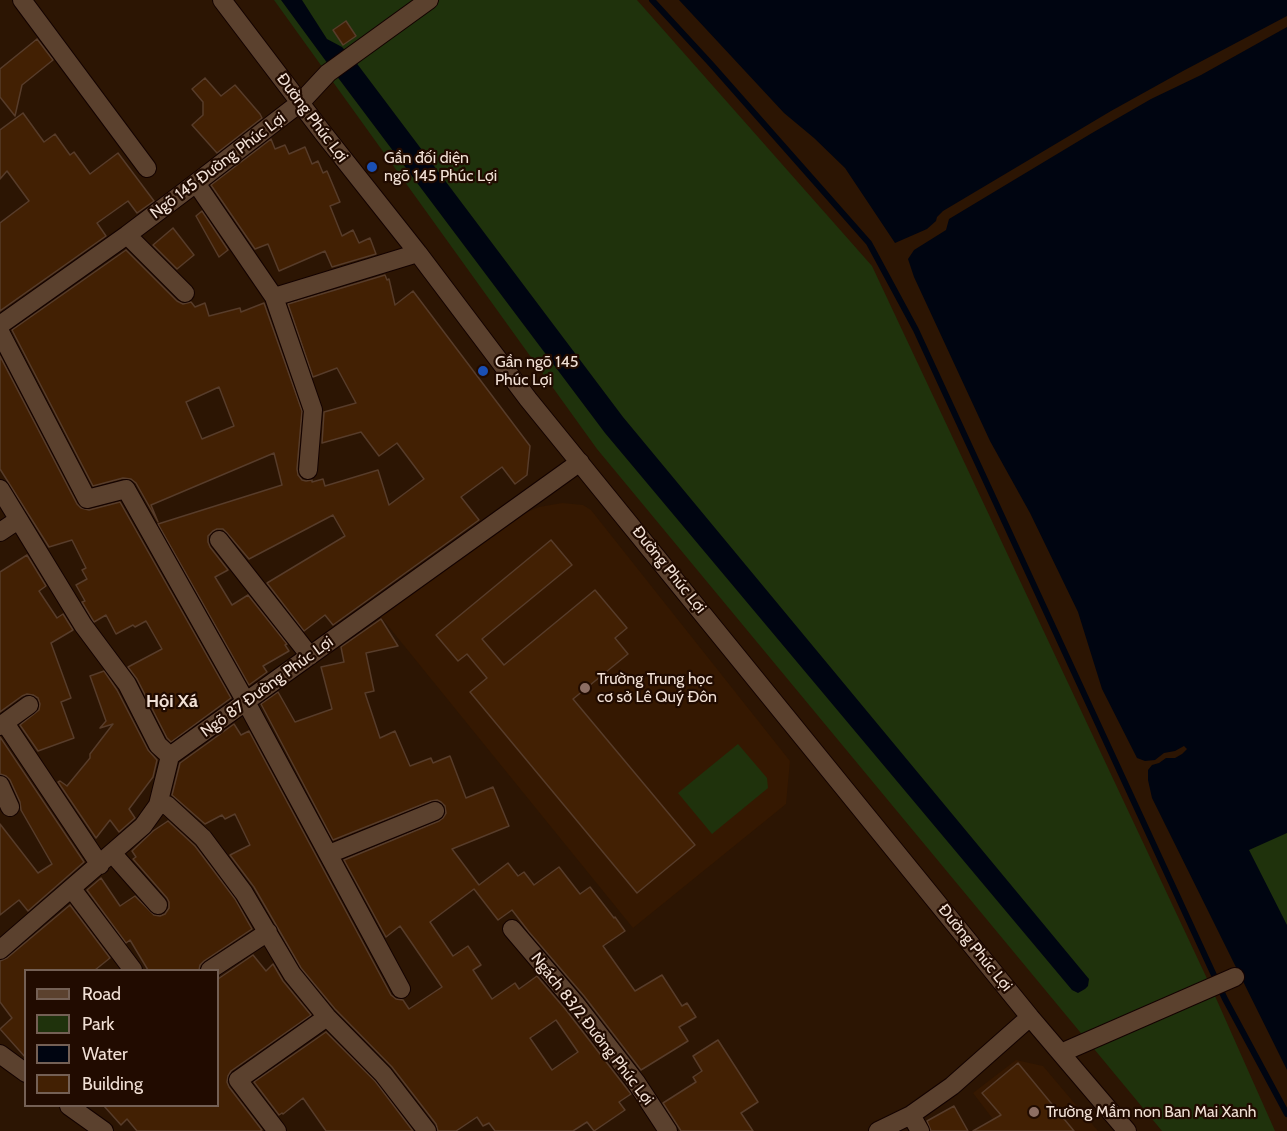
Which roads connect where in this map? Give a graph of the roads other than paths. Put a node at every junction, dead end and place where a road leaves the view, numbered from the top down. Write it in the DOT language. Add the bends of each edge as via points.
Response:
graph roads {
  1 [pos="22,0"];
  2 [pos="222,0"];
  3 [pos="429,0"];
  4 [pos="300,102"];
  5 [pos="147,168"];
  6 [pos="196,183"];
  7 [pos="127,235"];
  8 [pos="418,253"];
  9 [pos="186,293"];
  10 [pos="274,297"];
  11 [pos="0,325"];
  12 [pos="0,332"];
  13 [pos="580,462"];
  14 [pos="308,470"];
  15 [pos="0,489"];
  16 [pos="18,520"];
  17 [pos="0,532"];
  18 [pos="219,540"];
  19 [pos="310,656"];
  20 [pos="246,702"];
  21 [pos="29,705"];
  22 [pos="3,725"];
  23 [pos="170,756"];
  24 [pos="0,785"];
  25 [pos="158,805"];
  26 [pos="10,807"];
  27 [pos="435,811"];
  28 [pos="328,854"];
  29 [pos="106,859"];
  30 [pos="72,889"];
  31 [pos="158,905"];
  32 [pos="512,929"];
  33 [pos="268,932"];
  34 [pos="0,950"];
  35 [pos="132,969"];
  36 [pos="212,969"];
  37 [pos="1224,981"];
  38 [pos="401,989"];
  39 [pos="327,1017"];
  40 [pos="1030,1017"];
  41 [pos="1061,1053"];
  42 [pos="0,1054"];
  43 [pos="24,1072"];
  44 [pos="70,1107"];
  45 [pos="916,1123"];
  46 [pos="104,1131"];
  47 [pos="277,1131"];
  48 [pos="428,1131"];
  49 [pos="668,1131"];
  50 [pos="878,1131"];
  51 [pos="1127,1131"];
  1 -- 5 [label="street"];
  2 -- 4 [label="street, Đường Phúc Lợi"];
  3 -- 4 [label="street, Ngõ 145 Đường Phúc Lợi" via="328,73"];
  4 -- 6 [label="street, Ngõ 145 Đường Phúc Lợi"];
  4 -- 8 [label="street, Đường Phúc Lợi"];
  6 -- 7 [label="street, Ngõ 145 Đường Phúc Lợi"];
  6 -- 10 [label="street"];
  7 -- 9 [label="street"];
  7 -- 11 [label="street, Ngõ 145 Đường Phúc Lợi"];
  8 -- 10 [label="street"];
  8 -- 13 [label="street, Đường Phúc Lợi"];
  10 -- 14 [label="street" via="313,410"];
  12 -- 20 [label="street" via="87,499 126,489"];
  13 -- 19 [label="street, Ngõ 87 Đường Phúc Lợi"];
  13 -- 40 [label="street, Đường Phúc Lợi"];
  15 -- 16 [label="street"];
  16 -- 17 [label="street"];
  16 -- 23 [label="street" via="83,626 127,684 158,745"];
  18 -- 19 [label="street"];
  19 -- 20 [label="street, Ngõ 87 Đường Phúc Lợi"];
  20 -- 23 [label="street, Ngõ 87 Đường Phúc Lợi"];
  20 -- 28 [label="street"];
  21 -- 22 [label="street"];
  22 -- 29 [label="street"];
  23 -- 25 [label="street"];
  24 -- 26 [label="street"];
  25 -- 29 [label="street" via="143,826"];
  25 -- 33 [label="street" via="167,805 203,838"];
  27 -- 28 [label="street"];
  28 -- 38 [label="street"];
  29 -- 30 [label="street"];
  29 -- 31 [label="street"];
  30 -- 34 [label="street"];
  30 -- 35 [label="street"];
  32 -- 49 [label="street, Ngách 83/2 Đường Phúc Lợi" via="576,1003"];
  33 -- 36 [label="street"];
  33 -- 39 [label="street" via="292,974"];
  37 -- 41 [label="street"];
  39 -- 47 [label="street" via="237,1080"];
  39 -- 48 [label="street" via="383,1074"];
  40 -- 41 [label="street, Đường Phúc Lợi"];
  40 -- 45 [label="street"];
  41 -- 51 [label="street, Đường Phúc Lợi"];
  42 -- 43 [label="street"];
  44 -- 46 [label="street"];
  45 -- 50 [label="street"];
}
